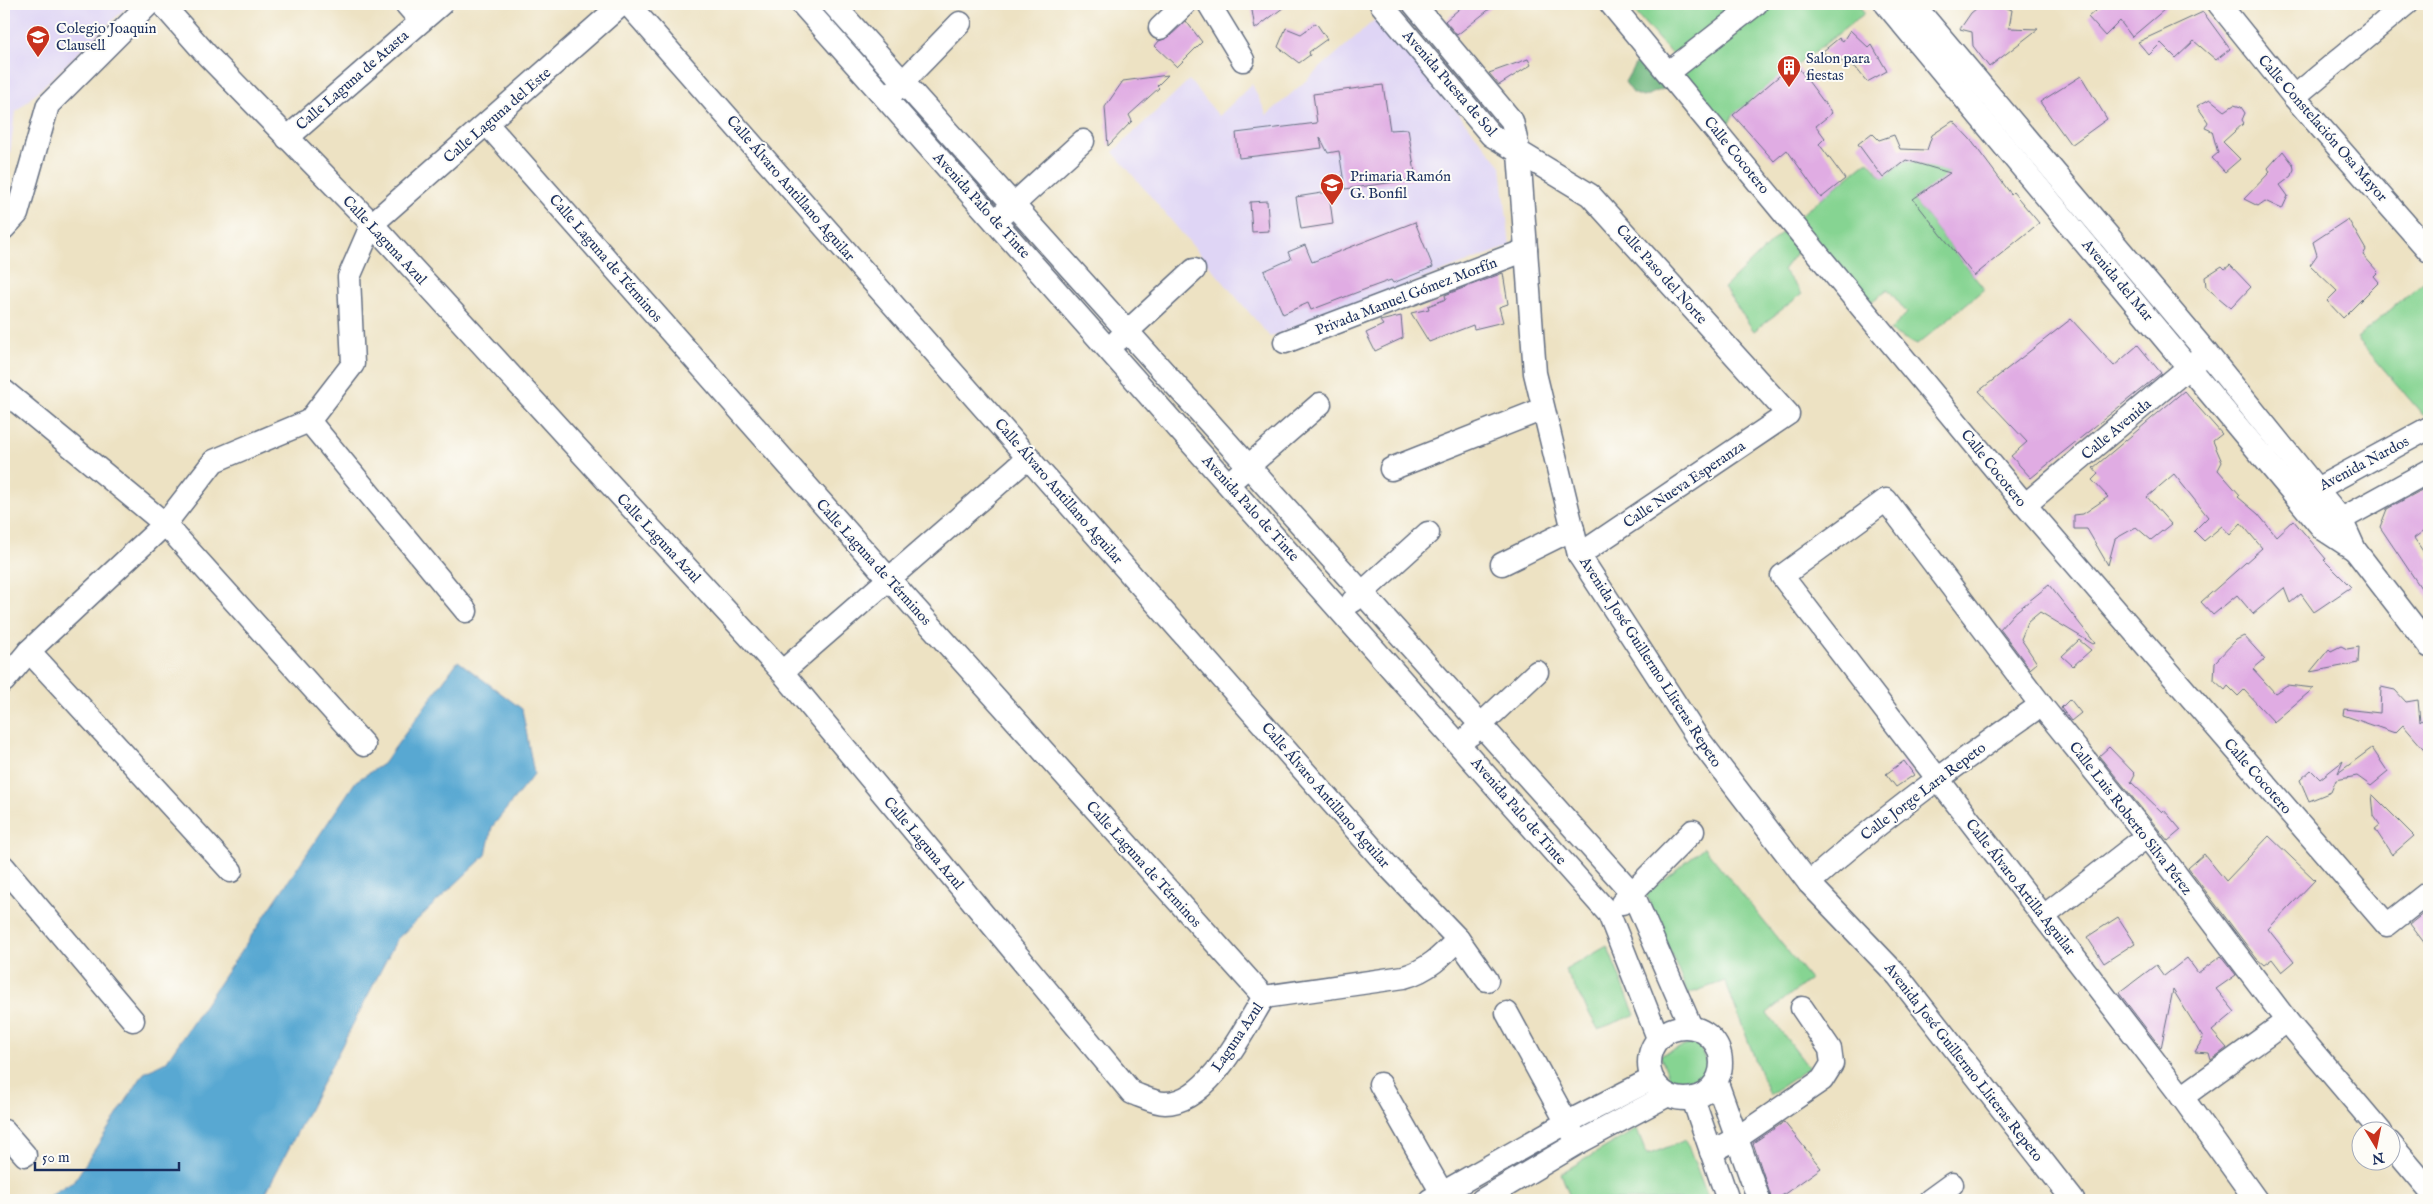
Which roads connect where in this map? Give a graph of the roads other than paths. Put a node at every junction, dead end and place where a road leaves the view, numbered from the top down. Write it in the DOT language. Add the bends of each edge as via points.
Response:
graph roads {
  1 [pos="149,4"];
  2 [pos="162,4"];
  3 [pos="406,4"];
  4 [pos="441,4"];
  5 [pos="622,4"];
  6 [pos="628,4"];
  7 [pos="802,4"];
  8 [pos="834,4"];
  9 [pos="1185,4"];
  10 [pos="1209,4"];
  11 [pos="1381,4"];
  12 [pos="1414,4"];
  13 [pos="1610,4"];
  14 [pos="1756,4"];
  15 [pos="1886,4"];
  16 [pos="1914,4"];
  17 [pos="2219,4"];
  18 [pos="2406,4"];
  19 [pos="421,21"];
  20 [pos="960,23"];
  21 [pos="1160,28"];
  22 [pos="1443,39"];
  23 [pos="1424,55"];
  24 [pos="1243,60"];
  25 [pos="1669,72"];
  26 [pos="904,82"];
  27 [pos="2294,97"];
  28 [pos="886,98"];
  29 [pos="487,124"];
  30 [pos="287,138"];
  31 [pos="1082,141"];
  32 [pos="1519,153"];
  33 [pos="1013,204"];
  34 [pos="996,221"];
  35 [pos="372,224"];
  36 [pos="4,228"];
  37 [pos="1526,250"];
  38 [pos="2429,251"];
  39 [pos="1194,270"];
  40 [pos="1128,331"];
  41 [pos="1285,342"];
  42 [pos="1109,348"];
  43 [pos="2198,359"];
  44 [pos="4,391"];
  45 [pos="1320,404"];
  46 [pos="1544,409"];
  47 [pos="1788,414"];
  48 [pos="309,421"];
  49 [pos="2429,428"];
  50 [pos="1029,457"];
  51 [pos="1249,465"];
  52 [pos="1391,469"];
  53 [pos="2429,471"];
  54 [pos="1229,484"];
  55 [pos="2308,495"];
  56 [pos="2025,505"];
  57 [pos="165,524"];
  58 [pos="2332,524"];
  59 [pos="1573,530"];
  60 [pos="1428,533"];
  61 [pos="1579,555"];
  62 [pos="1502,564"];
  63 [pos="1782,576"];
  64 [pos="889,579"];
  65 [pos="1363,592"];
  66 [pos="466,611"];
  67 [pos="1343,611"];
  68 [pos="2429,646"];
  69 [pos="29,651"];
  70 [pos="782,672"];
  71 [pos="1537,672"];
  72 [pos="4,681"];
  73 [pos="2041,705"];
  74 [pos="1481,724"];
  75 [pos="1461,744"];
  76 [pos="364,745"];
  77 [pos="1936,779"];
  78 [pos="1694,830"];
  79 [pos="2147,836"];
  80 [pos="4,868"];
  81 [pos="231,871"];
  82 [pos="1809,883"];
  83 [pos="2429,892"];
  84 [pos="1633,894"];
  85 [pos="1609,914"];
  86 [pos="2044,916"];
  87 [pos="1458,939"];
  88 [pos="1487,980"];
  89 [pos="1264,997"];
  90 [pos="1802,1008"];
  91 [pos="1507,1013"];
  92 [pos="133,1020"];
  93 [pos="2287,1021"];
  94 [pos="1691,1027"];
  95 [pos="1658,1038"];
  96 [pos="1652,1079"];
  97 [pos="1717,1083"];
  98 [pos="1380,1084"];
  99 [pos="1132,1093"];
  100 [pos="1668,1096"];
  101 [pos="2182,1097"];
  102 [pos="1693,1099"];
  103 [pos="2373,1122"];
  104 [pos="1566,1123"];
  105 [pos="4,1131"];
  106 [pos="1737,1138"];
  107 [pos="1578,1143"];
  108 [pos="1711,1152"];
  109 [pos="25,1155"];
  110 [pos="2400,1155"];
  111 [pos="1952,1184"];
  112 [pos="2429,1189"];
  113 [pos="1440,1198"];
  114 [pos="1482,1200"];
  115 [pos="1728,1200"];
  116 [pos="1759,1200"];
  117 [pos="1930,1200"];
  118 [pos="2073,1200"];
  119 [pos="2256,1200"];
  1 -- 36 [label="street" via="48,105 18,214"];
  2 -- 30 [label="street, Calle Laguna Azul"];
  3 -- 19 [label="street"];
  4 -- 19 [label="street, Calle Laguna de Atasta"];
  5 -- 29 [label="street, Calle Laguna del Este"];
  6 -- 50 [label="street, Calle Álvaro Antillano Aguilar"];
  7 -- 28 [label="street, Avenida Palo de Tinte"];
  8 -- 26 [label="street, Avenida Palo de Tinte"];
  9 -- 21 [label="street"];
  10 -- 24 [label="street"];
  11 -- 23 [label="street, Avenida Puesta de Sol"];
  12 -- 22 [label="street, Avenida Puesta de Sol"];
  13 -- 25 [label="street, Calle Cocotero"];
  14 -- 25 [label="street"];
  15 -- 43 [label="street, Avenida del Mar"];
  16 -- 43 [label="street, Avenida del Mar"];
  17 -- 27 [label="street, Calle Constelación Osa Mayor"];
  18 -- 27 [label="street"];
  19 -- 30 [label="street, Calle Laguna de Atasta"];
  20 -- 26 [label="street"];
  22 -- 23 [label="street"];
  22 -- 32 [label="street, Avenida Puesta de Sol" via="1512,121"];
  23 -- 32 [label="street, Avenida Puesta de Sol" via="1491,135"];
  25 -- 56 [label="street, Calle Cocotero"];
  26 -- 28 [label="street"];
  26 -- 33 [label="street, Avenida Palo de Tinte"];
  27 -- 38 [label="street, Calle Constelación Osa Mayor"];
  28 -- 34 [label="street, Avenida Palo de Tinte"];
  29 -- 35 [label="street, Calle Laguna del Este"];
  29 -- 64 [label="street, Calle Laguna de Términos"];
  30 -- 35 [label="street, Calle Laguna Azul"];
  31 -- 33 [label="street"];
  32 -- 37 [label="street, Avenida José Guillermo Lliteras Repeto"];
  32 -- 47 [label="street, Calle Paso del Norte" via="1590,195"];
  33 -- 34 [label="street"];
  33 -- 40 [label="street, Avenida Palo de Tinte"];
  34 -- 42 [label="street, Avenida Palo de Tinte"];
  35 -- 48 [label="street" via="349,276 353,364"];
  35 -- 70 [label="street, Calle Laguna Azul"];
  37 -- 41 [label="street, Privada Manuel Gómez Morfín"];
  37 -- 46 [label="street, Avenida José Guillermo Lliteras Repeto" via="1535,373"];
  39 -- 40 [label="street"];
  40 -- 42 [label="street"];
  40 -- 51 [label="street, Avenida Palo de Tinte"];
  42 -- 54 [label="street, Avenida Palo de Tinte"];
  43 -- 55 [label="street, Avenida del Mar"];
  43 -- 56 [label="street, Calle Avenida"];
  44 -- 57 [label="street"];
  45 -- 51 [label="street"];
  46 -- 52 [label="street"];
  46 -- 59 [label="street, Avenida José Guillermo Lliteras Repeto"];
  47 -- 61 [label="street, Calle Nueva Esperanza"];
  48 -- 57 [label="street" via="214,461"];
  48 -- 66 [label="street"];
  49 -- 55 [label="street, Avenida Nardos"];
  50 -- 64 [label="street"];
  50 -- 87 [label="street, Calle Álvaro Antillano Aguilar" via="1387,865"];
  51 -- 54 [label="street"];
  51 -- 65 [label="street, Avenida Palo de Tinte"];
  53 -- 58 [label="street"];
  54 -- 67 [label="street, Avenida Palo de Tinte"];
  55 -- 58 [label="street, Avenida del Mar"];
  56 -- 83 [label="street, Calle Cocotero" via="2387,925"];
  57 -- 69 [label="street"];
  57 -- 76 [label="street"];
  58 -- 68 [label="street, Avenida del Mar"];
  59 -- 61 [label="street, Avenida José Guillermo Lliteras Repeto"];
  59 -- 62 [label="street"];
  60 -- 65 [label="street"];
  61 -- 82 [label="street, Avenida José Guillermo Lliteras Repeto" via="1697,737"];
  63 -- 73 [label="street, Calle Luis Roberto Silva Pérez" via="1886,500"];
  63 -- 77 [label="street, Calle Álvaro Artilla Aguilar"];
  64 -- 70 [label="street"];
  64 -- 89 [label="street, Calle Laguna de Términos"];
  65 -- 67 [label="street"];
  65 -- 74 [label="street, Avenida Palo de Tinte"];
  67 -- 75 [label="street, Avenida Palo de Tinte"];
  69 -- 72 [label="street"];
  69 -- 81 [label="street"];
  70 -- 99 [label="street, Calle Laguna Azul"];
  71 -- 74 [label="street"];
  73 -- 77 [label="street, Calle Jorge Lara Repeto"];
  73 -- 79 [label="street, Calle Luis Roberto Silva Pérez"];
  74 -- 75 [label="street"];
  74 -- 84 [label="street, Avenida Palo de Tinte"];
  75 -- 85 [label="street, Avenida Palo de Tinte"];
  77 -- 82 [label="street, Calle Jorge Lara Repeto" via="1866,833"];
  77 -- 86 [label="street, Calle Álvaro Artilla Aguilar"];
  78 -- 84 [label="street"];
  79 -- 86 [label="street"];
  79 -- 93 [label="street, Calle Luis Roberto Silva Pérez"];
  80 -- 92 [label="street"];
  82 -- 118 [label="street, Avenida José Guillermo Lliteras Repeto" via="1898,976"];
  84 -- 85 [label="street"];
  84 -- 94 [label="street, Avenida Palo de Tinte"];
  85 -- 95 [label="street, Avenida Palo de Tinte"];
  86 -- 101 [label="street, Calle Álvaro Artilla Aguilar"];
  87 -- 88 [label="street, Calle Álvaro Antillano Aguilar"];
  87 -- 89 [label="street" via="1434,964 1404,977"];
  89 -- 99 [label="street, Laguna Azul" via="1228,1056 1204,1085 1183,1100 1164,1103"];
  90 -- 106 [label="street" via="1830,1049 1832,1064 1822,1080"];
  91 -- 104 [label="street"];
  93 -- 101 [label="street"];
  93 -- 103 [label="street, Calle Luis Roberto Silva Pérez"];
  94 -- 95 [label="street" via="1673,1028"];
  94 -- 97 [label="street" via="1702,1030 1719,1048 1722,1072"];
  95 -- 96 [label="street" via="1648,1065"];
  96 -- 100 [label="street"];
  96 -- 104 [label="street"];
  97 -- 102 [label="street"];
  97 -- 106 [label="street"];
  98 -- 113 [label="street"];
  100 -- 102 [label="street" via="1680,1100"];
  100 -- 107 [label="street"];
  101 -- 119 [label="street, Calle Álvaro Artilla Aguilar"];
  102 -- 108 [label="street"];
  104 -- 107 [label="street"];
  104 -- 113 [label="street"];
  105 -- 109 [label="street"];
  106 -- 108 [label="street"];
  106 -- 116 [label="street"];
  107 -- 114 [label="street"];
  108 -- 115 [label="street"];
  110 -- 112 [label="street"];
  111 -- 117 [label="street"];
}
